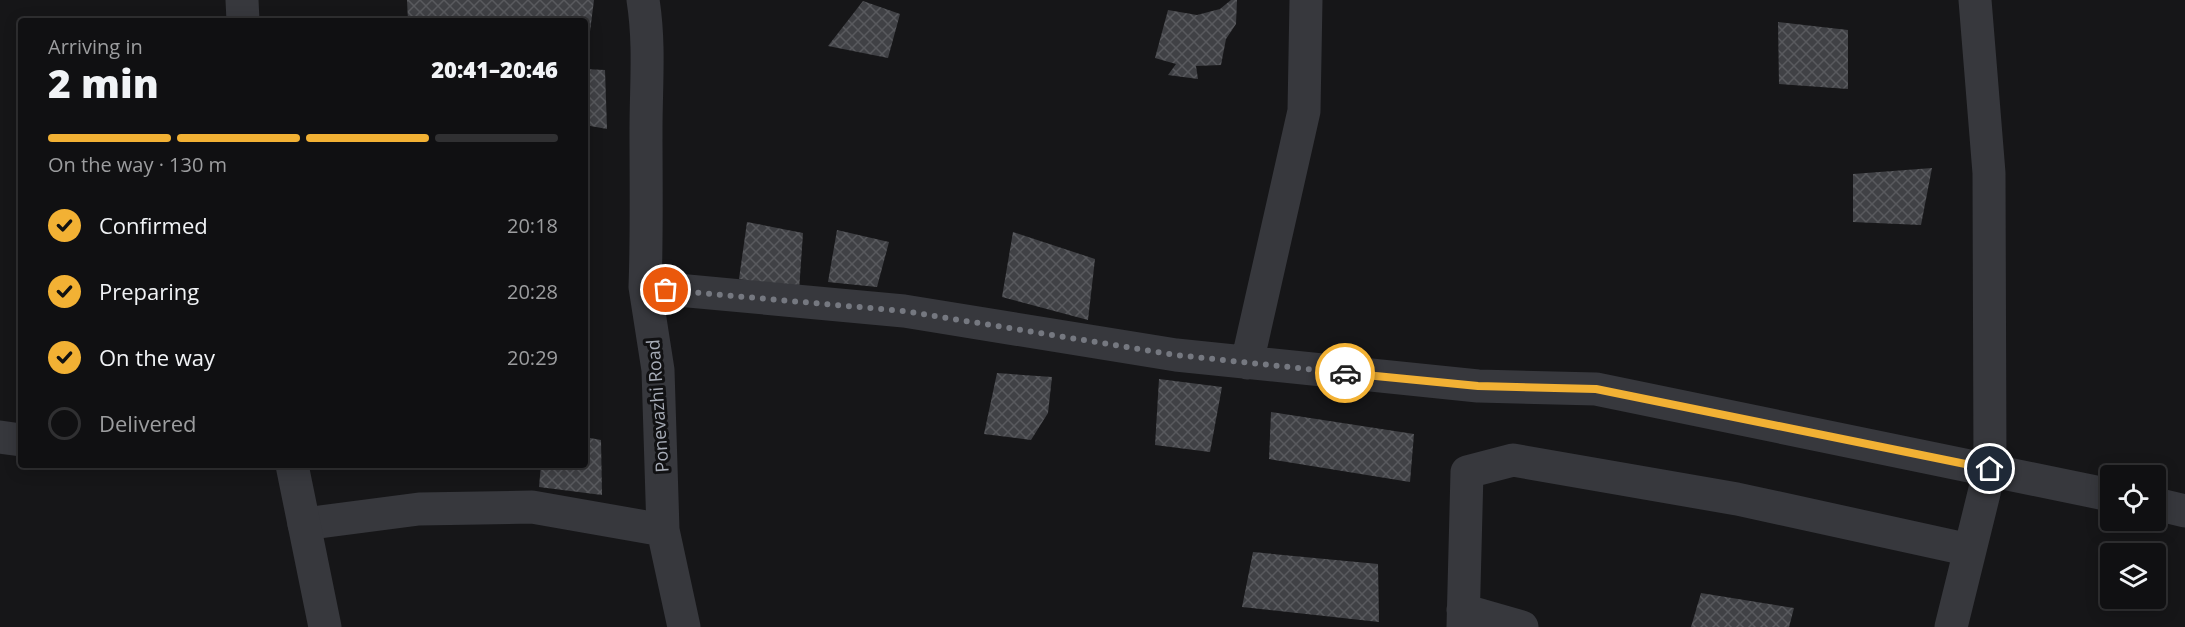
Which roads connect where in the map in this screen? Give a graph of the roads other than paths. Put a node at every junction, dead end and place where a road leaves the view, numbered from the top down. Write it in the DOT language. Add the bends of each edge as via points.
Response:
graph roads {
  1 [pos="242,0"];
  2 [pos="643,0"];
  3 [pos="1306,0"];
  4 [pos="1975,0"];
  5 [pos="243,18"];
  6 [pos="645,287"];
  7 [pos="1247,363"];
  8 [pos="0,436"];
  9 [pos="18,439"];
  10 [pos="293,468"];
  11 [pos="1990,469"];
  12 [pos="2100,493"];
  13 [pos="2166,506"];
  14 [pos="2185,510"];
  15 [pos="304,524"];
  16 [pos="663,530"];
  17 [pos="1970,550"];
  18 [pos="1463,618"];
  19 [pos="325,627"];
  20 [pos="684,627"];
  21 [pos="1522,627"];
  22 [pos="1951,627"];
  1 -- 5 [label="street"];
  2 -- 6 [label="street, Ponevazhi Road" via="648,35"];
  3 -- 7 [label="street" via="1304,111"];
  4 -- 11 [label="street" via="1989,173"];
  6 -- 7 [label="street" via="904,311"];
  6 -- 16 [label="street, Ponevazhi Road" via="658,370"];
  7 -- 11 [label="street" via="1478,386 1596,389"];
  8 -- 9 [label="street"];
  10 -- 15 [label="street"];
  11 -- 12 [label="street"];
  11 -- 17 [label="street"];
  13 -- 14 [label="street"];
  15 -- 16 [label="street" via="419,509 532,507"];
  15 -- 19 [label="street"];
  16 -- 20 [label="street, Ponevazhi Road"];
  17 -- 18 [label="street" via="1737,499 1513,460 1467,472"];
  17 -- 22 [label="street"];
  18 -- 21 [label="street"];
}
